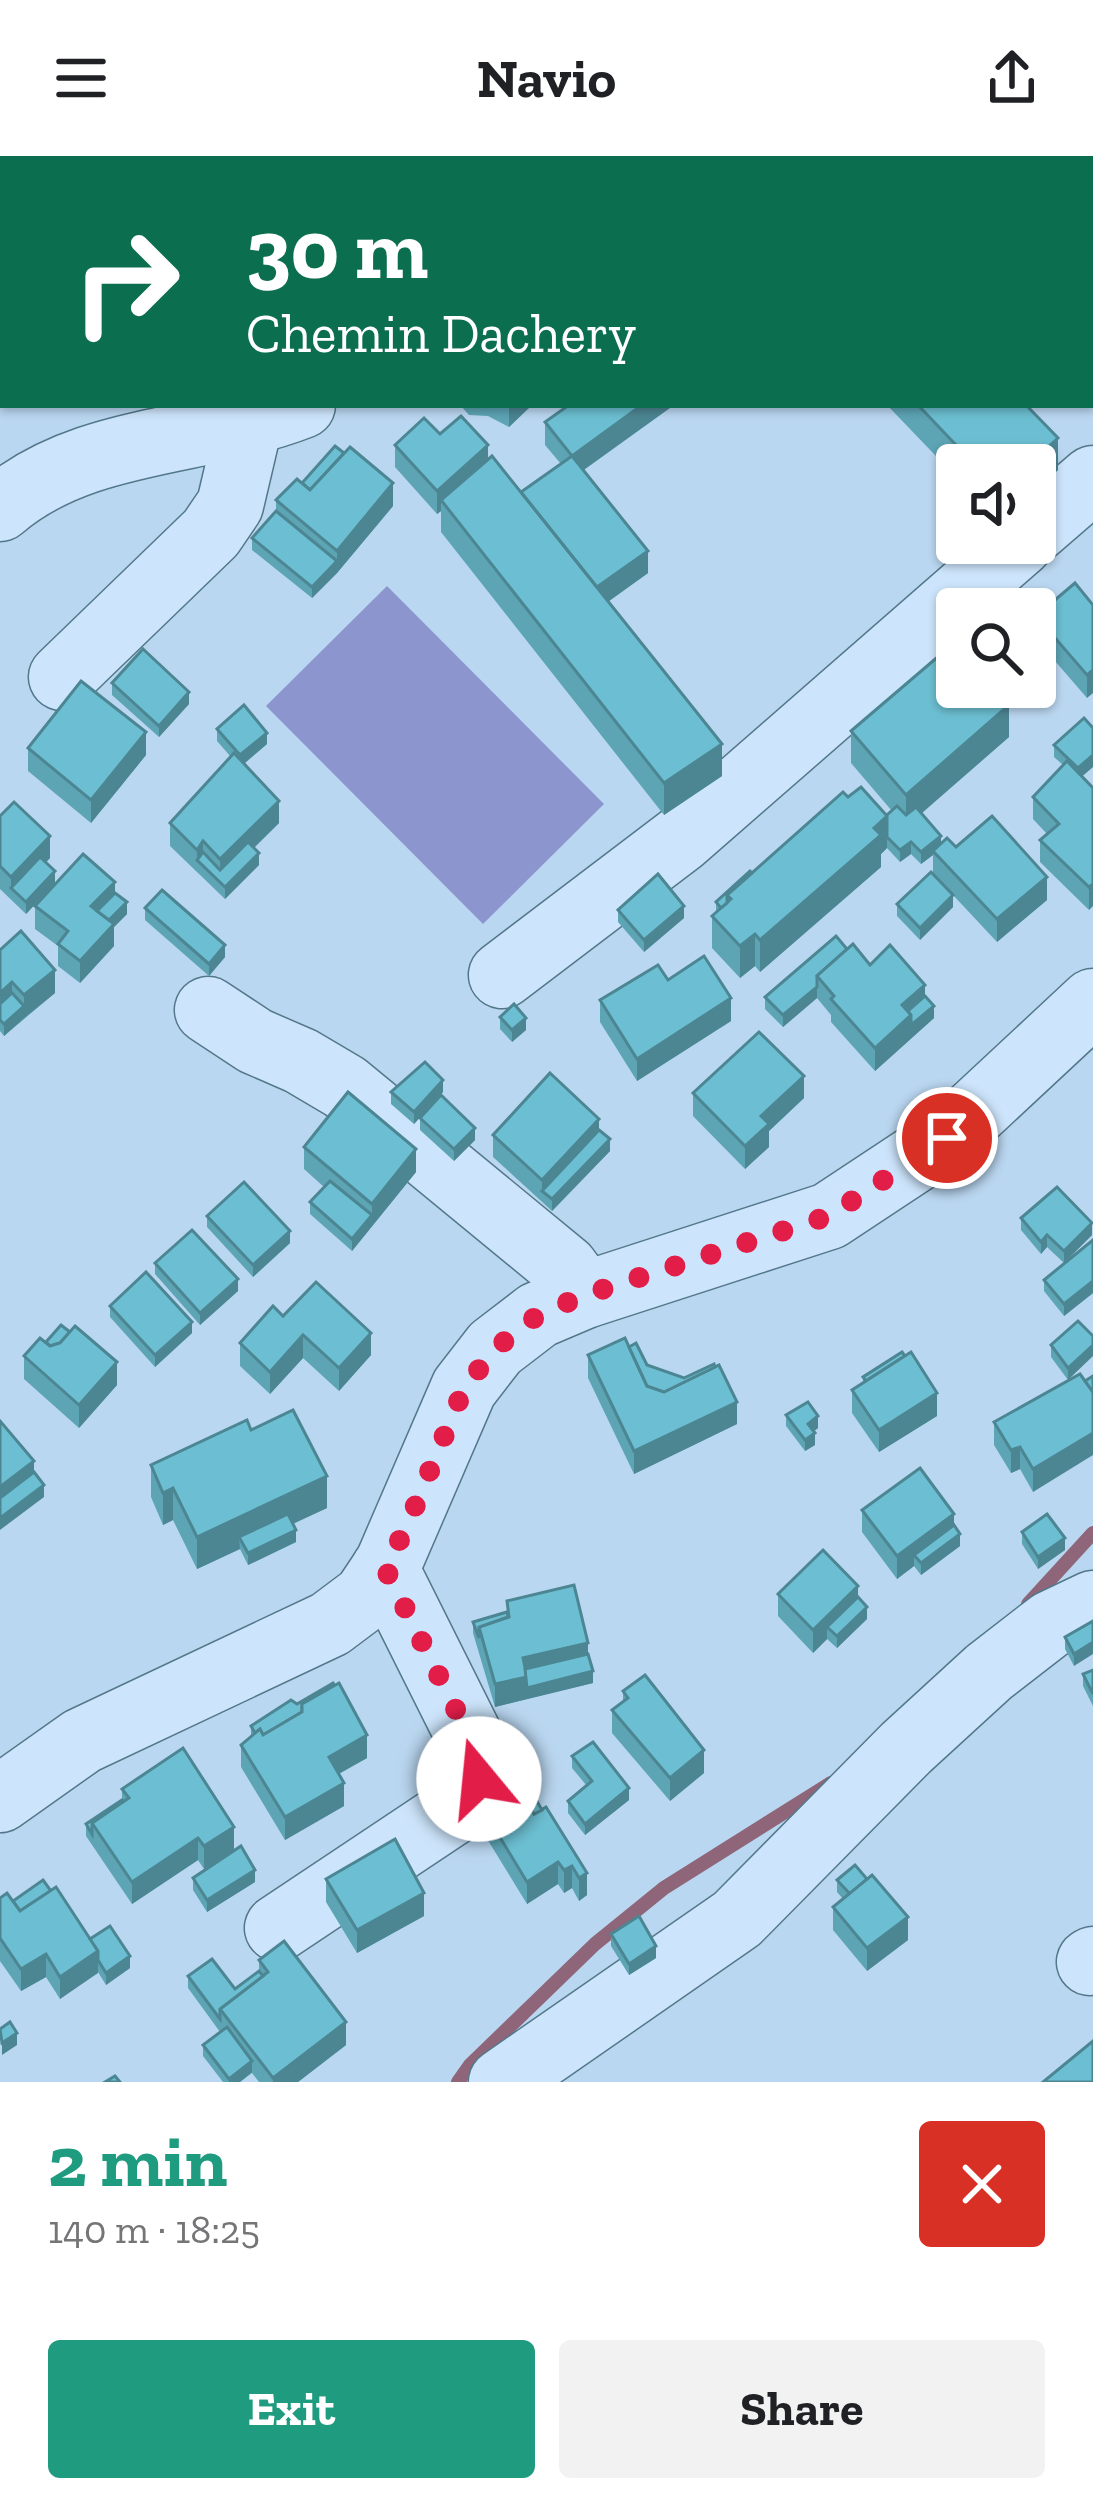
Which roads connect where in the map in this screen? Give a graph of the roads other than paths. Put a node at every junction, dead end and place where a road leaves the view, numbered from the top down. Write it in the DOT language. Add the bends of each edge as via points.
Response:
graph roads {
  1 [pos="275,414"];
  2 [pos="1093,479"];
  3 [pos="0,508"];
  4 [pos="1056,512"];
  5 [pos="996,564"];
  6 [pos="62,677"];
  7 [pos="502,975"];
  8 [pos="1093,1002"];
  9 [pos="208,1010"];
  10 [pos="585,1295"];
  11 [pos="385,1568"];
  12 [pos="1093,1604"];
  13 [pos="0,1799"];
  14 [pos="278,1928"];
  15 [pos="502,2082"];
  1 -- 3 [label="street" via="77,461"];
  1 -- 6 [label="street" via="212,533"];
  2 -- 4 [label="street"];
  5 -- 7 [label="street" via="681,839"];
  8 -- 10 [label="street" via="947,1138 829,1216"];
  9 -- 10 [label="street" via="345,1087 566,1268"];
  10 -- 11 [label="street" via="538,1315 496,1348 464,1388"];
  11 -- 13 [label="street" via="366,1597 330,1624 82,1741"];
  11 -- 14 [label="street" via="476,1750 479,1779 461,1806"];
  12 -- 15 [label="street" via="1051,1624 989,1672 736,1919"];
}
